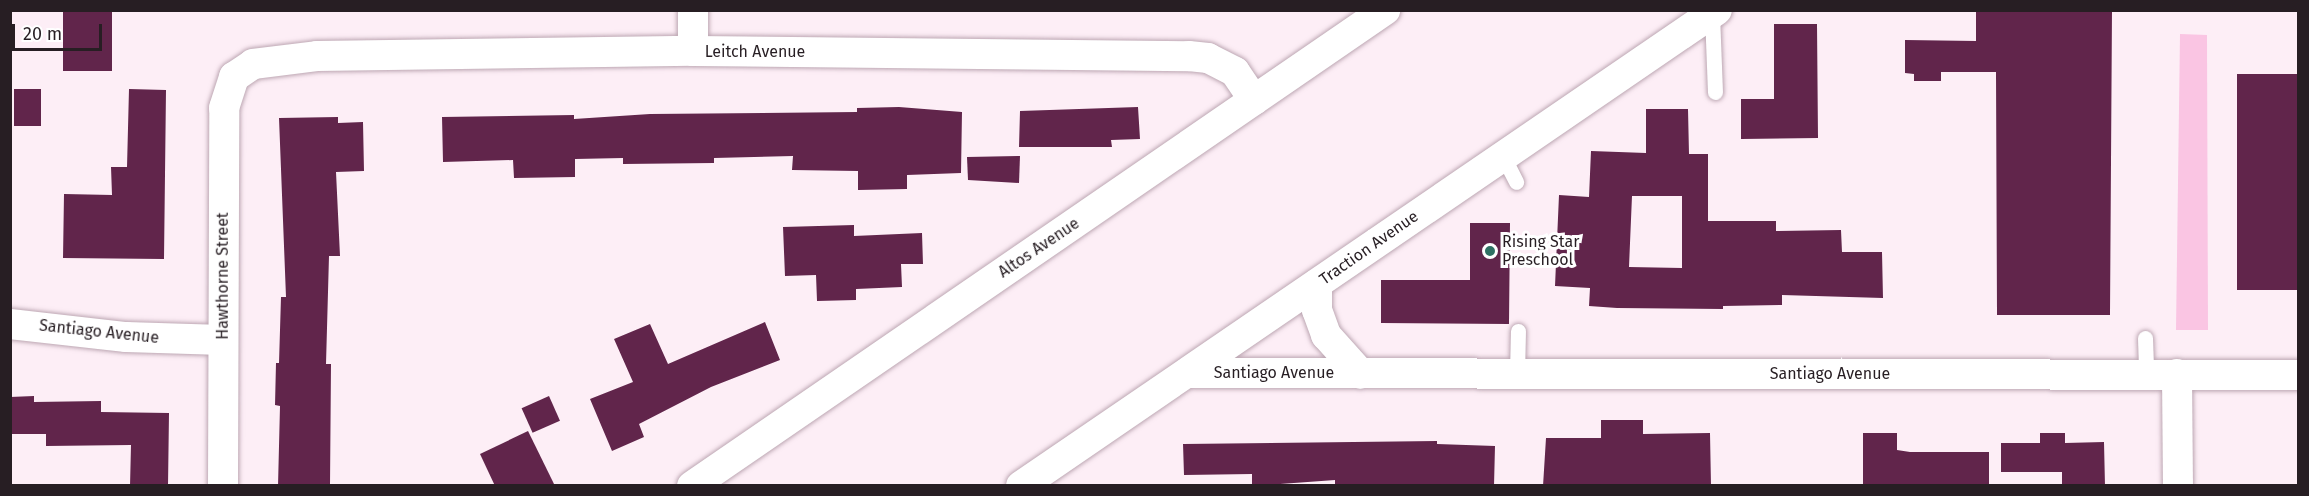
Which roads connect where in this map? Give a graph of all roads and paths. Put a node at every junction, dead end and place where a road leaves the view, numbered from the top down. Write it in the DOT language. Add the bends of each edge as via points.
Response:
graph roads {
  1 [pos="693,10"];
  2 [pos="1385,10"];
  3 [pos="1715,12"];
  4 [pos="693,51"];
  5 [pos="241,71"];
  6 [pos="1715,92"];
  7 [pos="1254,100"];
  8 [pos="1317,284"];
  9 [pos="10,324"];
  10 [pos="1518,331"];
  11 [pos="2145,339"];
  12 [pos="223,340"];
  13 [pos="1187,373"];
  14 [pos="1361,374"];
  15 [pos="1516,374"];
  16 [pos="2146,374"];
  17 [pos="2177,374"];
  18 [pos="2298,375"];
  19 [pos="223,486"];
  20 [pos="693,486"];
  21 [pos="1021,486"];
  22 [pos="2178,486"];
  1 -- 4 [label="street"];
  2 -- 7 [label="street, Altos Avenue"];
  3 -- 6 [label="lane"];
  3 -- 8 [label="street, Traction Avenue" via="1510,169"];
  4 -- 5 [label="street, Leitch Avenue" via="282,58"];
  4 -- 7 [label="street, Leitch Avenue" via="1196,56 1235,72"];
  5 -- 12 [label="street, Hawthorne Street" via="228,87 224,108"];
  7 -- 20 [label="street, Altos Avenue"];
  8 -- 13 [label="street, Traction Avenue"];
  8 -- 14 [label="street, Santiago Avenue" via="1317,310 1326,334"];
  9 -- 12 [label="street, Santiago Avenue" via="126,337"];
  10 -- 15 [label="lane"];
  11 -- 16 [label="lane"];
  12 -- 19 [label="street, Hawthorne Street"];
  13 -- 14 [label="street, Santiago Avenue"];
  13 -- 21 [label="street, Traction Avenue"];
  14 -- 15 [label="street, Santiago Avenue"];
  15 -- 16 [label="street, Santiago Avenue"];
  16 -- 17 [label="street, Santiago Avenue"];
  17 -- 18 [label="street, Santiago Avenue"];
  17 -- 22 [label="street"];
}
